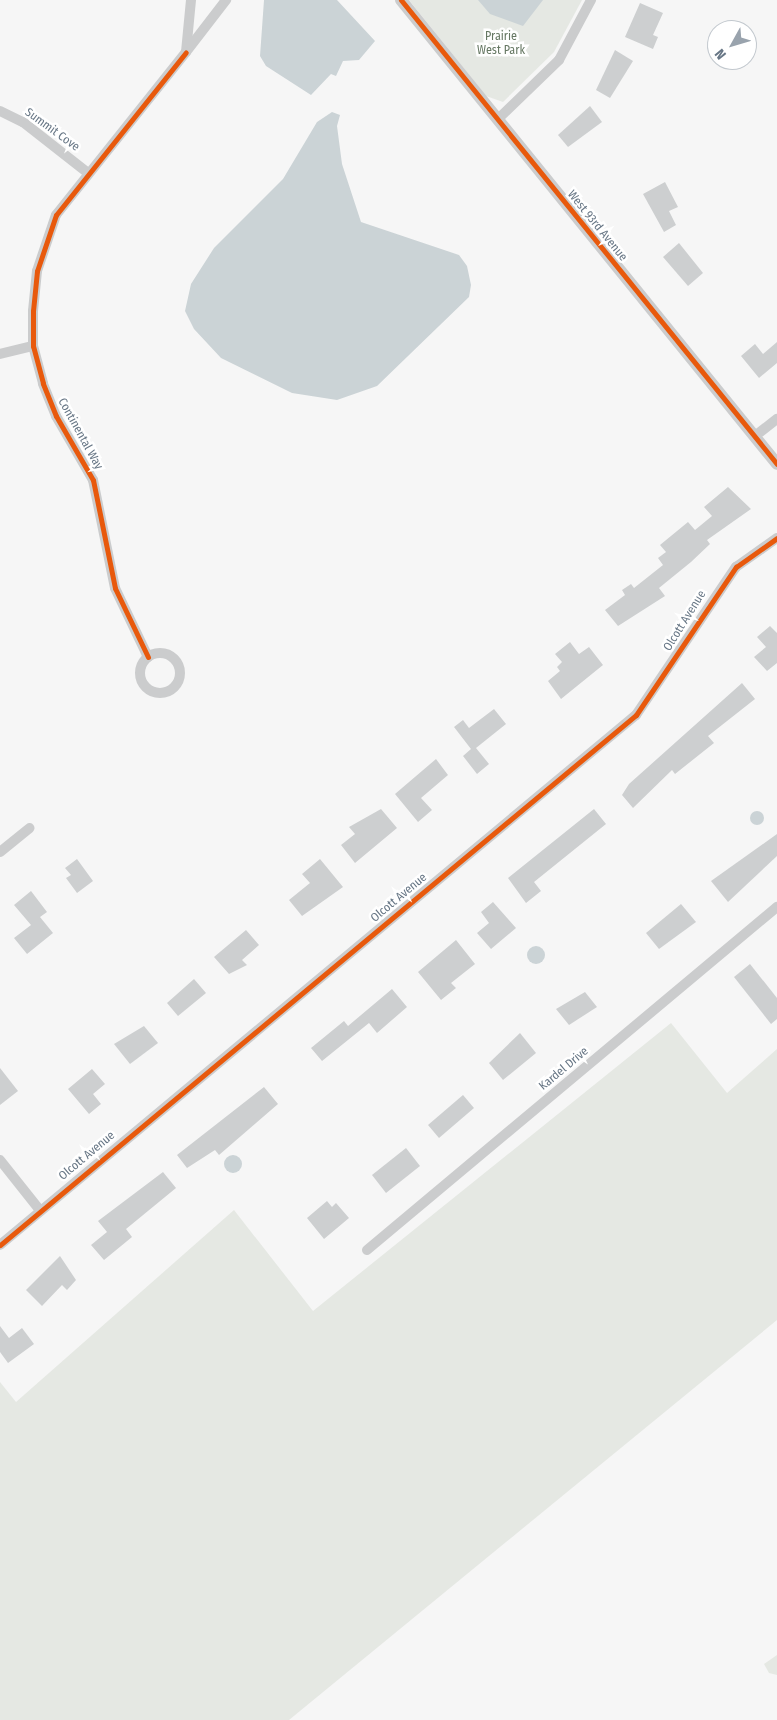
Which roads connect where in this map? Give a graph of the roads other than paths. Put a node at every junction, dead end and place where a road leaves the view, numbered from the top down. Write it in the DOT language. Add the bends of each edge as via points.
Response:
graph roads {
  1 [pos="190,0"];
  2 [pos="226,0"];
  3 [pos="401,0"];
  4 [pos="591,0"];
  5 [pos="186,52"];
  6 [pos="0,112"];
  7 [pos="498,119"];
  8 [pos="88,173"];
  9 [pos="33,346"];
  10 [pos="0,354"];
  11 [pos="777,419"];
  12 [pos="755,436"];
  13 [pos="777,464"];
  14 [pos="777,538"];
  15 [pos="148,656"];
  16 [pos="30,828"];
  17 [pos="0,852"];
  18 [pos="777,907"];
  19 [pos="0,1160"];
  20 [pos="39,1209"];
  21 [pos="0,1244"];
  22 [pos="367,1250"];
  1 -- 5 [label="street"];
  2 -- 5 [label="street, Continental Way"];
  3 -- 7 [label="street, West 93rd Avenue"];
  4 -- 7 [label="street" via="559,60"];
  5 -- 8 [label="street, Continental Way"];
  6 -- 8 [label="street, Summit Cove" via="23,122"];
  7 -- 12 [label="street, West 93rd Avenue"];
  8 -- 9 [label="street, Continental Way" via="56,215 44,243 37,272"];
  9 -- 10 [label="street"];
  9 -- 15 [label="street, Continental Way" via="56,416 94,480 115,588"];
  11 -- 12 [label="street"];
  12 -- 13 [label="street, West 93rd Avenue"];
  14 -- 20 [label="street, Olcott Avenue" via="736,567 636,715"];
  15 -- 15 [label="street" via="161,653 178,663 180,676 174,688 162,694 144,686 139,674"];
  16 -- 17 [label="street"];
  18 -- 22 [label="street, Kardel Drive"];
  19 -- 20 [label="street"];
  20 -- 21 [label="street, Olcott Avenue"];
}
